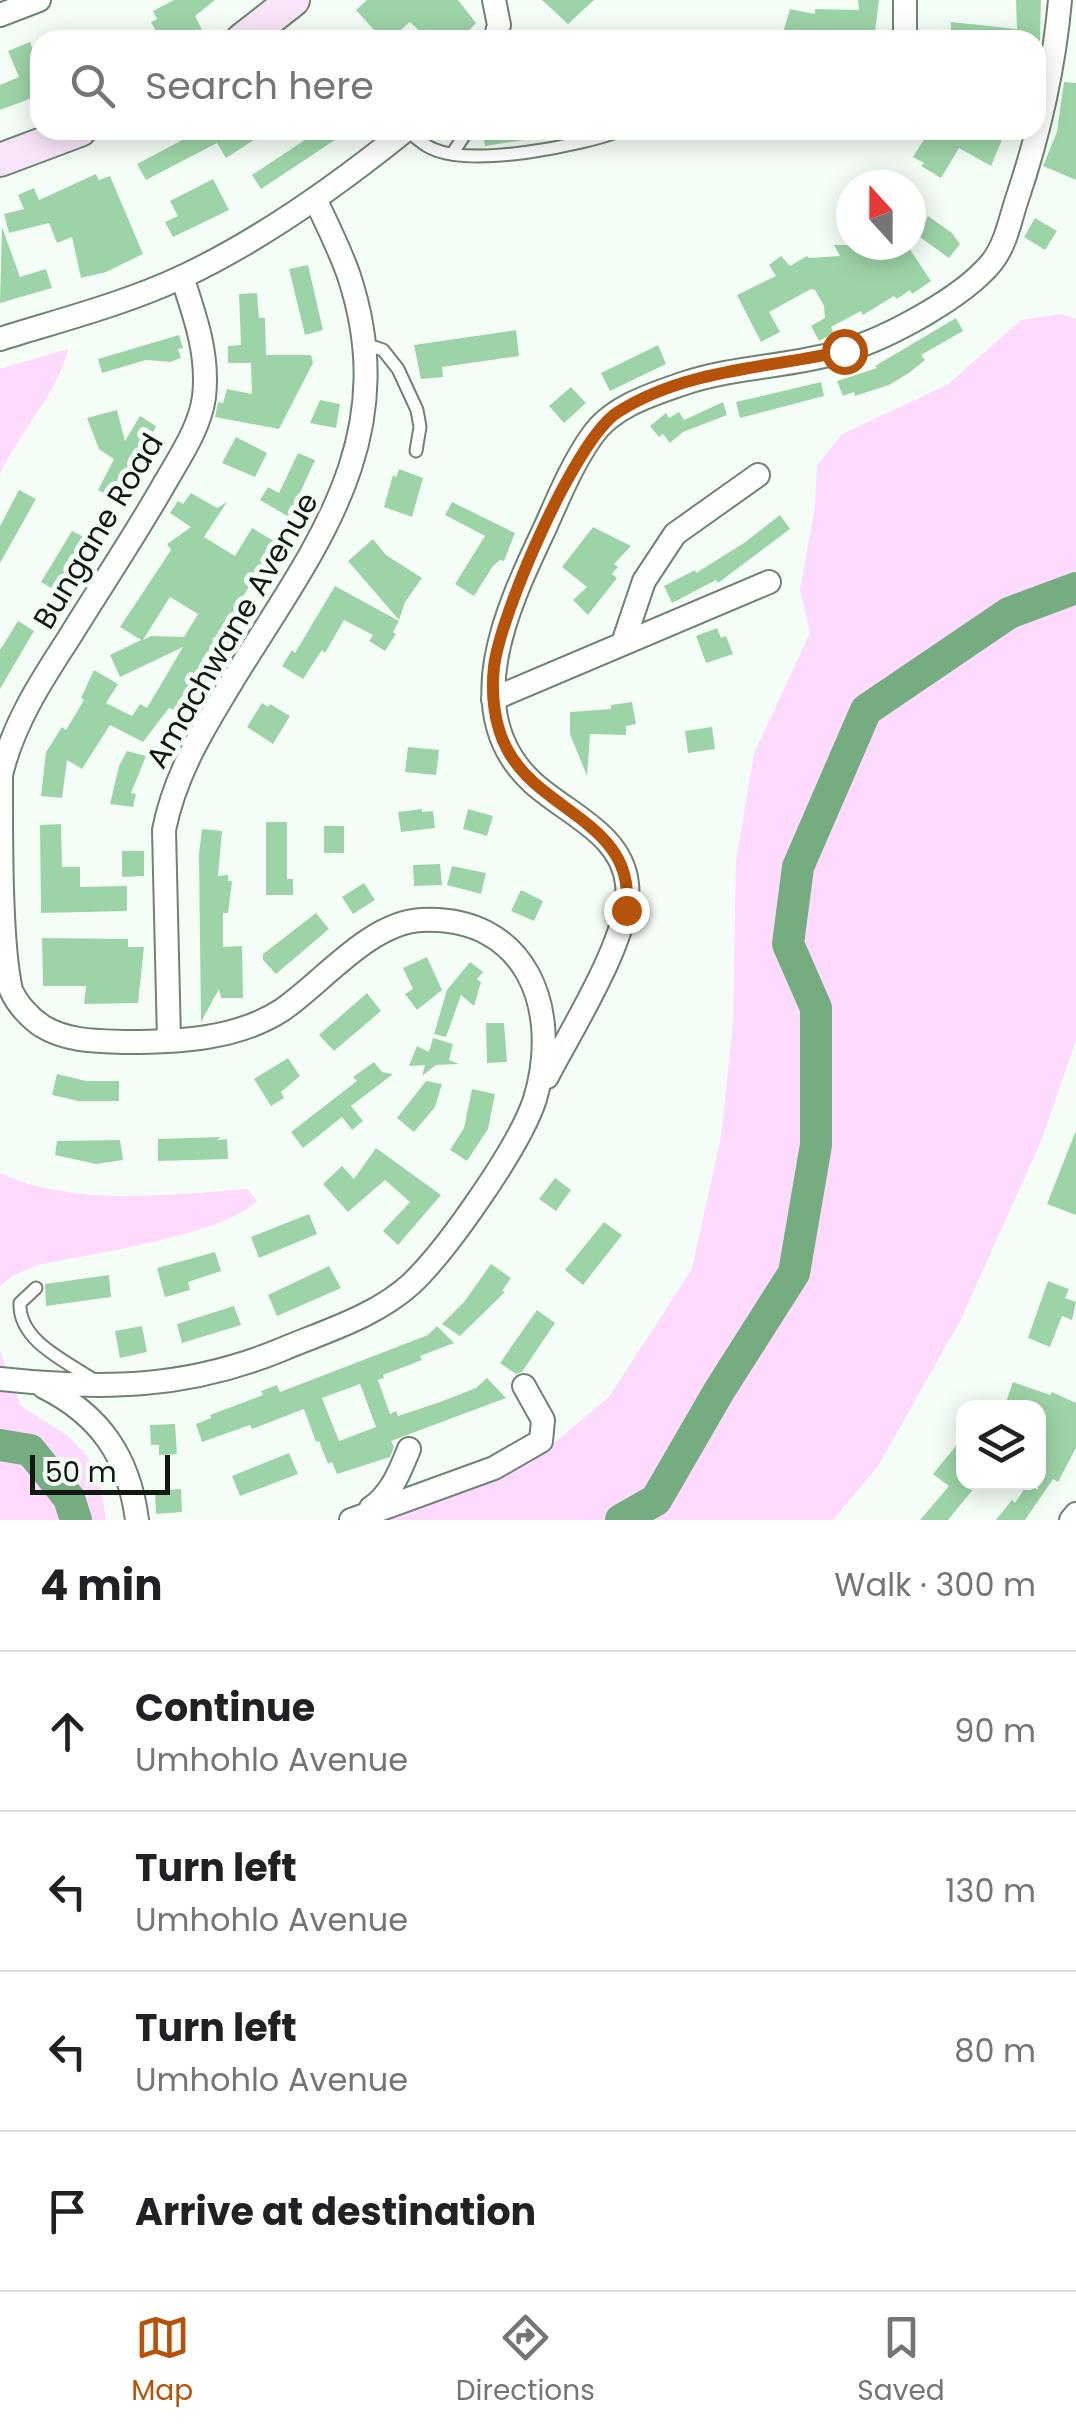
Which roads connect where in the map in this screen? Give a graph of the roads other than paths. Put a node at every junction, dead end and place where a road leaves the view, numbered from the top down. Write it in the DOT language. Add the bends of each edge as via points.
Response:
graph roads {
  1 [pos="39,0"];
  2 [pos="293,0"];
  3 [pos="494,0"];
  4 [pos="905,0"];
  5 [pos="1060,0"];
  6 [pos="0,15"];
  7 [pos="255,30"];
  8 [pos="498,30"];
  9 [pos="905,30"];
  10 [pos="1046,85"];
  11 [pos="53,140"];
  12 [pos="394,140"];
  13 [pos="419,140"];
  14 [pos="461,140"];
  15 [pos="582,140"];
  16 [pos="1035,140"];
  17 [pos="452,154"];
  18 [pos="0,160"];
  19 [pos="316,199"];
  20 [pos="182,277"];
  21 [pos="0,338"];
  22 [pos="362,343"];
  23 [pos="416,452"];
  24 [pos="758,474"];
  25 [pos="769,582"];
  26 [pos="623,643"];
  27 [pos="493,699"];
  28 [pos="169,1040"];
  29 [pos="534,1102"];
  30 [pos="36,1288"];
  31 [pos="0,1379"];
  32 [pos="36,1383"];
  33 [pos="524,1386"];
  34 [pos="105,1387"];
  35 [pos="409,1449"];
  36 [pos="1076,1514"];
  37 [pos="136,1520"];
  38 [pos="351,1520"];
  39 [pos="1071,1520"];
  1 -- 6 [label="street"];
  2 -- 7 [label="street"];
  3 -- 8 [label="street"];
  4 -- 9 [label="street"];
  5 -- 10 [label="street"];
  11 -- 18 [label="street"];
  12 -- 19 [label="street"];
  13 -- 17 [label="lane"];
  14 -- 17 [label="lane"];
  15 -- 17 [label="lane" via="539,151"];
  16 -- 27 [label="street" via="994,260 942,302 880,338 806,360 703,377 607,419 586,446 517,587 495,656"];
  19 -- 20 [label="street"];
  19 -- 22 [label="street, Amachwane Avenue" via="348,274"];
  20 -- 21 [label="street"];
  20 -- 28 [label="street, Bungane Road" via="203,347 203,404 159,494 14,732 1,812 2,946 18,1002 38,1024 66,1037"];
  22 -- 23 [label="lane" via="383,350 398,369 420,420"];
  22 -- 28 [label="street, Amachwane Avenue" via="365,407 339,504 186,762 168,807"];
  24 -- 26 [label="street" via="675,534 644,581"];
  25 -- 26 [label="street"];
  26 -- 27 [label="street"];
  27 -- 29 [label="street" via="514,761 609,843 628,887 618,934"];
  28 -- 29 [label="street, Bungane Road" via="248,1027 280,1011 380,932 410,921 444,920 492,934 531,978 544,1034"];
  29 -- 34 [label="street, Bungane Road" via="463,1221 391,1300 276,1352 202,1376"];
  30 -- 34 [label="lane" via="20,1309 32,1336"];
  31 -- 32 [label="street, Bungane Road"];
  32 -- 34 [label="street, Bungane Road"];
  32 -- 37 [label="street" via="97,1422 119,1458"];
  33 -- 38 [label="street" via="543,1420 541,1441 494,1468"];
  35 -- 38 [label="street" via="380,1502"];
  36 -- 39 [label="street"];
}
